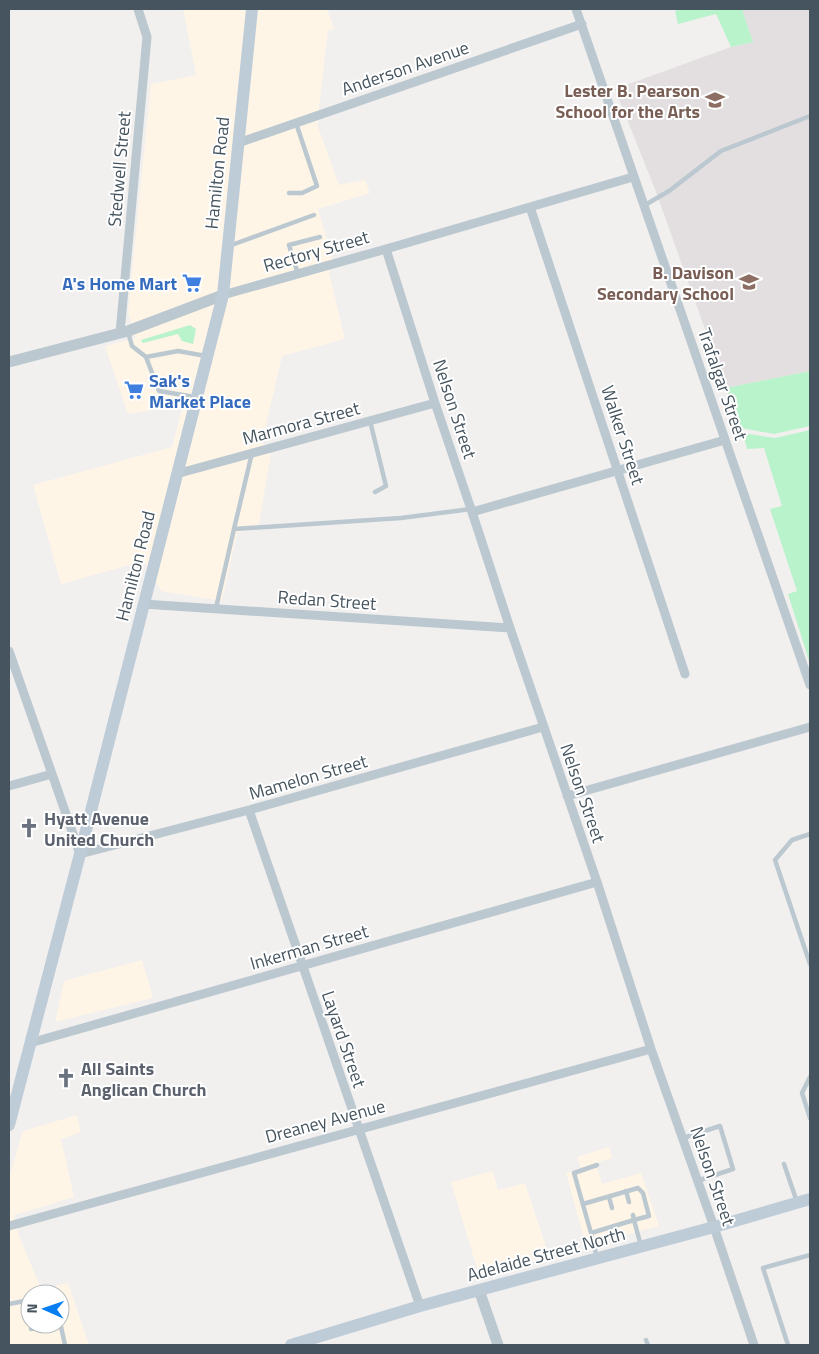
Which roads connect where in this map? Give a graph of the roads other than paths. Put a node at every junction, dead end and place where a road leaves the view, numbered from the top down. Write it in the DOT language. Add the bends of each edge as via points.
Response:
graph roads {
  1 [pos="138,9"];
  2 [pos="252,9"];
  3 [pos="576,9"];
  4 [pos="582,24"];
  5 [pos="810,116"];
  6 [pos="296,123"];
  7 [pos="238,143"];
  8 [pos="633,177"];
  9 [pos="289,193"];
  10 [pos="644,206"];
  11 [pos="530,207"];
  12 [pos="314,215"];
  13 [pos="320,237"];
  14 [pos="228,246"];
  15 [pos="386,249"];
  16 [pos="298,274"];
  17 [pos="223,295"];
  18 [pos="124,332"];
  19 [pos="207,356"];
  20 [pos="146,357"];
  21 [pos="9,362"];
  22 [pos="196,397"];
  23 [pos="435,404"];
  24 [pos="370,421"];
  25 [pos="725,440"];
  26 [pos="252,453"];
  27 [pos="618,471"];
  28 [pos="176,474"];
  29 [pos="375,492"];
  30 [pos="472,511"];
  31 [pos="234,529"];
  32 [pos="143,604"];
  33 [pos="216,608"];
  34 [pos="510,628"];
  35 [pos="9,650"];
  36 [pos="685,674"];
  37 [pos="810,685"];
  38 [pos="543,727"];
  39 [pos="810,727"];
  40 [pos="52,774"];
  41 [pos="9,786"];
  42 [pos="567,796"];
  43 [pos="249,810"];
  44 [pos="810,834"];
  45 [pos="80,854"];
  46 [pos="597,882"];
  47 [pos="810,964"];
  48 [pos="302,966"];
  49 [pos="30,1043"];
  50 [pos="651,1049"];
  51 [pos="810,1077"];
  52 [pos="12,1098"];
  53 [pos="810,1118"];
  54 [pos="9,1125"];
  55 [pos="358,1129"];
  56 [pos="682,1138"];
  57 [pos="784,1164"];
  58 [pos="596,1165"];
  59 [pos="697,1181"];
  60 [pos="626,1191"];
  61 [pos="609,1197"];
  62 [pos="810,1199"];
  63 [pos="630,1202"];
  64 [pos="798,1203"];
  65 [pos="583,1204"];
  66 [pos="612,1208"];
  67 [pos="634,1218"];
  68 [pos="9,1226"];
  69 [pos="714,1227"];
  70 [pos="591,1233"];
  71 [pos="641,1247"];
  72 [pos="810,1255"];
  73 [pos="597,1258"];
  74 [pos="479,1290"];
  75 [pos="420,1306"];
  76 [pos="291,1345"];
  77 [pos="498,1345"];
  78 [pos="754,1345"];
  79 [pos="788,1345"];
  1 -- 18 [label="street, Stedwell Street" via="147,37"];
  2 -- 7 [label="main road, Hamilton Road"];
  3 -- 4 [label="street, Trafalgar Street"];
  4 -- 6 [label="street, Anderson Avenue"];
  4 -- 8 [label="street, Trafalgar Street"];
  5 -- 10 [label="lane" via="721,151"];
  6 -- 7 [label="street, Anderson Avenue"];
  6 -- 9 [label="lane" via="317,186 302,193"];
  7 -- 14 [label="main road, Hamilton Road"];
  8 -- 10 [label="street, Trafalgar Street"];
  8 -- 11 [label="street, Rectory Street"];
  10 -- 25 [label="street, Trafalgar Street"];
  11 -- 15 [label="street, Rectory Street"];
  11 -- 27 [label="street, Walker Street"];
  12 -- 14 [label="lane"];
  13 -- 16 [label="lane" via="289,246"];
  14 -- 17 [label="main road, Hamilton Road"];
  15 -- 16 [label="street, Rectory Street"];
  15 -- 23 [label="street, Nelson Street"];
  16 -- 17 [label="street, Rectory Street"];
  17 -- 18 [label="street, Rectory Street"];
  17 -- 19 [label="main road, Hamilton Road"];
  18 -- 20 [label="lane" via="132,346"];
  18 -- 21 [label="street, Rectory Street"];
  19 -- 20 [label="lane" via="178,350"];
  19 -- 22 [label="main road, Hamilton Road"];
  20 -- 22 [label="lane" via="159,391"];
  22 -- 28 [label="main road, Hamilton Road"];
  23 -- 24 [label="street, Marmora Street"];
  23 -- 30 [label="street, Nelson Street"];
  24 -- 26 [label="street, Marmora Street"];
  24 -- 29 [label="lane" via="386,486"];
  25 -- 27 [label="street"];
  25 -- 37 [label="street, Trafalgar Street"];
  26 -- 28 [label="street, Marmora Street"];
  26 -- 31 [label="lane"];
  27 -- 30 [label="street"];
  27 -- 36 [label="street, Walker Street"];
  28 -- 32 [label="main road, Hamilton Road"];
  30 -- 31 [label="lane"];
  30 -- 34 [label="street, Nelson Street"];
  31 -- 33 [label="lane"];
  32 -- 33 [label="street, Redan Street"];
  32 -- 45 [label="main road, Hamilton Road"];
  33 -- 34 [label="street, Redan Street"];
  34 -- 38 [label="street, Nelson Street"];
  35 -- 40 [label="street"];
  38 -- 42 [label="street, Nelson Street"];
  38 -- 43 [label="street, Mamelon Street"];
  39 -- 42 [label="street"];
  40 -- 41 [label="street"];
  40 -- 45 [label="street"];
  42 -- 46 [label="street, Nelson Street"];
  43 -- 45 [label="street, Mamelon Street"];
  43 -- 48 [label="street, Layard Street"];
  44 -- 47 [label="lane" via="792,840 775,860"];
  45 -- 49 [label="main road, Hamilton Road"];
  46 -- 48 [label="street, Inkerman Street"];
  46 -- 50 [label="street, Nelson Street"];
  48 -- 49 [label="street, Inkerman Street"];
  48 -- 55 [label="street, Layard Street"];
  49 -- 52 [label="main road, Hamilton Road"];
  50 -- 55 [label="street, Dreaney Avenue"];
  50 -- 56 [label="street, Nelson Street"];
  51 -- 53 [label="lane" via="802,1093"];
  52 -- 54 [label="main road, Hamilton Road"];
  55 -- 68 [label="street, Dreaney Avenue"];
  55 -- 75 [label="street, Layard Street"];
  56 -- 59 [label="street, Nelson Street"];
  56 -- 59 [label="lane" via="720,1126 733,1169"];
  57 -- 64 [label="lane"];
  58 -- 65 [label="lane" via="574,1174"];
  59 -- 69 [label="street, Nelson Street"];
  60 -- 61 [label="lane"];
  60 -- 63 [label="lane"];
  60 -- 67 [label="lane" via="638,1188 643,1193 649,1216"];
  61 -- 65 [label="lane"];
  61 -- 66 [label="lane"];
  62 -- 64 [label="main road, Adelaide Street North"];
  64 -- 69 [label="main road, Adelaide Street North"];
  65 -- 70 [label="lane"];
  67 -- 70 [label="lane"];
  67 -- 71 [label="lane"];
  69 -- 71 [label="main road, Adelaide Street North"];
  69 -- 78 [label="street, Nelson Street"];
  70 -- 73 [label="lane"];
  71 -- 73 [label="main road, Adelaide Street North"];
  72 -- 79 [label="lane" via="763,1268"];
  73 -- 74 [label="main road, Adelaide Street North"];
  74 -- 75 [label="main road, Adelaide Street North"];
  74 -- 77 [label="street"];
  75 -- 76 [label="main road, Adelaide Street North"];
}
